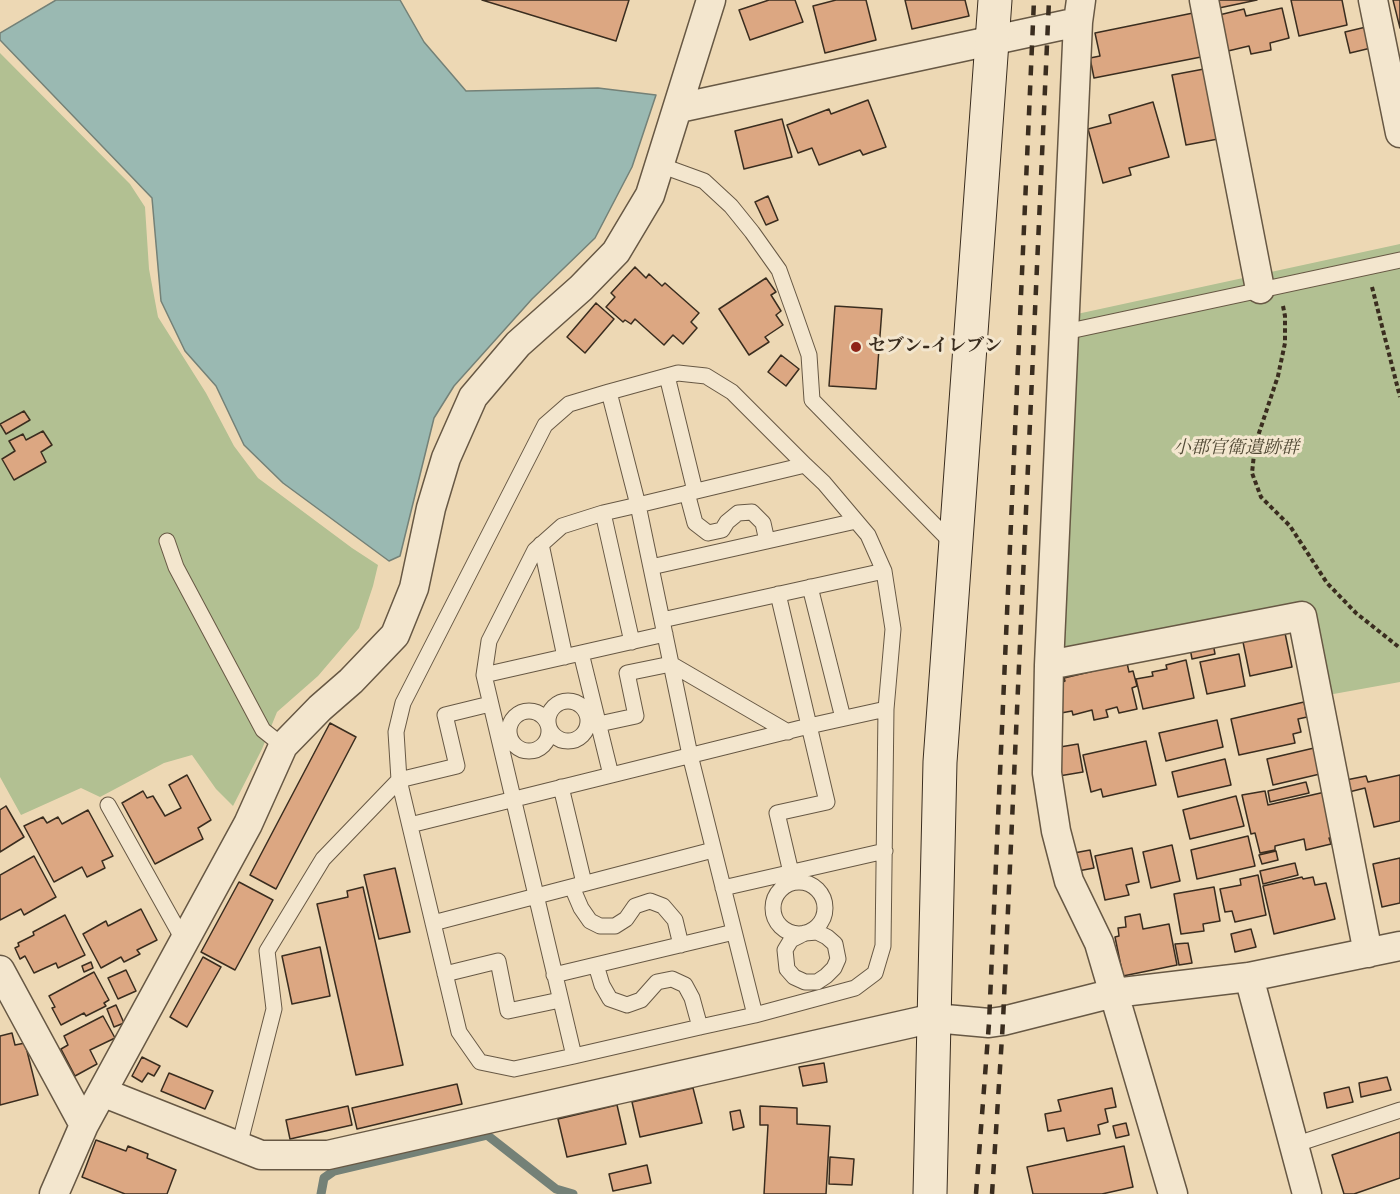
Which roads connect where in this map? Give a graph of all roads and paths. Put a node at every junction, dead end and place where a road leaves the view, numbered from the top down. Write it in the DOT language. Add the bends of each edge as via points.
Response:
graph roads {
  1 [pos="711,0"];
  2 [pos="995,0"];
  3 [pos="1204,0"];
  4 [pos="1373,0"];
  5 [pos="1081,6"];
  6 [pos="992,41"];
  7 [pos="679,108"];
  8 [pos="1400,133"];
  9 [pos="660,165"];
  10 [pos="1400,260"];
  11 [pos="1366,266"];
  12 [pos="1270,287"];
  13 [pos="1065,332"];
  14 [pos="667,376"];
  15 [pos="609,392"];
  16 [pos="1400,397"];
  17 [pos="805,465"];
  18 [pos="691,492"];
  19 [pos="638,505"];
  20 [pos="603,513"];
  21 [pos="856,521"];
  22 [pos="167,541"];
  23 [pos="767,541"];
  24 [pos="541,544"];
  25 [pos="956,547"];
  26 [pos="651,567"];
  27 [pos="884,571"];
  28 [pos="810,587"];
  29 [pos="778,594"];
  30 [pos="663,627"];
  31 [pos="632,642"];
  32 [pos="1400,648"];
  33 [pos="582,653"];
  34 [pos="565,657"];
  35 [pos="671,664"];
  36 [pos="1049,665"];
  37 [pos="483,675"];
  38 [pos="490,704"];
  39 [pos="886,708"];
  40 [pos="843,718"];
  41 [pos="595,719"];
  42 [pos="549,725"];
  43 [pos="809,726"];
  44 [pos="788,732"];
  45 [pos="503,734"];
  46 [pos="284,746"];
  47 [pos="690,755"];
  48 [pos="611,775"];
  49 [pos="399,780"];
  50 [pos="561,788"];
  51 [pos="512,800"];
  52 [pos="108,805"];
  53 [pos="410,825"];
  54 [pos="714,850"];
  55 [pos="885,851"];
  56 [pos="792,877"];
  57 [pos="578,885"];
  58 [pos="723,888"];
  59 [pos="535,896"];
  60 [pos="433,923"];
  61 [pos="734,932"];
  62 [pos="805,933"];
  63 [pos="184,941"];
  64 [pos="681,945"];
  65 [pos="1400,946"];
  66 [pos="1368,953"];
  67 [pos="596,965"];
  68 [pos="0,970"];
  69 [pos="445,974"];
  70 [pos="555,975"];
  71 [pos="1249,977"];
  72 [pos="817,982"];
  73 [pos="1114,993"];
  74 [pos="821,997"];
  75 [pos="560,1000"];
  76 [pos="755,1015"];
  77 [pos="934,1018"];
  78 [pos="700,1027"];
  79 [pos="574,1056"];
  80 [pos="102,1092"];
  81 [pos="1400,1110"];
  82 [pos="84,1125"];
  83 [pos="1294,1145"];
  84 [pos="239,1146"];
  85 [pos="54,1194"];
  86 [pos="930,1194"];
  87 [pos="1173,1194"];
  88 [pos="1307,1194"];
  1 -- 7 [label="street"];
  2 -- 6 [label="street"];
  3 -- 12 [label="street"];
  4 -- 8 [label="street"];
  5 -- 6 [label="street"];
  5 -- 13 [label="street"];
  6 -- 7 [label="street"];
  6 -- 25 [label="street"];
  7 -- 9 [label="street"];
  9 -- 25 [label="lane" via="704,181 752,231 779,270 790,299 809,355 812,400"];
  9 -- 46 [label="street" via="650,195 616,252 518,344 473,397 446,458 414,588 395,635"];
  10 -- 11 [label="lane"];
  11 -- 12 [label="lane"];
  11 -- 16 [label="path"];
  12 -- 13 [label="lane"];
  12 -- 32 [label="path" via="1286,316 1285,342 1255,445 1252,473 1261,496 1290,526 1327,583 1356,613"];
  13 -- 36 [label="street"];
  14 -- 15 [label="lane"];
  14 -- 17 [label="lane" via="706,376 732,392"];
  14 -- 18 [label="lane"];
  15 -- 19 [label="lane"];
  15 -- 49 [label="lane" via="570,404 545,425 403,703 396,732"];
  17 -- 18 [label="lane"];
  17 -- 21 [label="lane"];
  18 -- 19 [label="lane"];
  18 -- 23 [label="lane" via="695,523 708,533 722,530 738,513 752,512 763,523"];
  19 -- 20 [label="lane"];
  19 -- 26 [label="lane"];
  20 -- 24 [label="lane" via="562,526"];
  20 -- 31 [label="lane"];
  21 -- 23 [label="lane"];
  21 -- 27 [label="lane" via="868,535"];
  22 -- 46 [label="lane" via="176,567 262,730"];
  23 -- 26 [label="lane"];
  24 -- 34 [label="lane"];
  24 -- 37 [label="lane" via="489,641"];
  25 -- 77 [label="street" via="940,762"];
  26 -- 30 [label="lane"];
  27 -- 28 [label="lane"];
  27 -- 39 [label="lane" via="893,629"];
  28 -- 29 [label="lane"];
  28 -- 40 [label="lane"];
  29 -- 30 [label="lane"];
  29 -- 43 [label="lane"];
  30 -- 31 [label="lane"];
  30 -- 35 [label="lane"];
  31 -- 33 [label="lane"];
  33 -- 34 [label="lane"];
  33 -- 41 [label="lane"];
  34 -- 37 [label="lane"];
  35 -- 41 [label="lane" via="627,674 636,716"];
  35 -- 44 [label="lane"];
  35 -- 47 [label="lane"];
  36 -- 66 [label="street" via="1302,616"];
  36 -- 73 [label="street" via="1047,773 1056,831 1069,881 1099,943"];
  37 -- 38 [label="lane"];
  38 -- 45 [label="lane"];
  38 -- 49 [label="lane" via="445,715 457,766"];
  39 -- 40 [label="lane"];
  39 -- 55 [label="lane"];
  40 -- 43 [label="lane"];
  41 -- 42 [label="lane" via="584,735 565,742 556,737"];
  41 -- 42 [label="lane" via="574,701 564,701 548,715"];
  41 -- 48 [label="lane"];
  42 -- 45 [label="lane" via="543,715 524,711 515,715"];
  42 -- 45 [label="lane" via="545,745 535,751 521,750"];
  43 -- 44 [label="lane"];
  43 -- 56 [label="lane" via="827,802 777,813"];
  44 -- 47 [label="lane"];
  45 -- 51 [label="lane"];
  46 -- 63 [label="street" via="248,824"];
  47 -- 48 [label="lane"];
  47 -- 54 [label="lane"];
  48 -- 50 [label="lane"];
  49 -- 53 [label="lane"];
  49 -- 84 [label="lane" via="323,859 267,951 274,1009"];
  50 -- 51 [label="lane"];
  50 -- 57 [label="lane"];
  51 -- 53 [label="lane"];
  51 -- 59 [label="lane"];
  52 -- 63 [label="lane"];
  53 -- 60 [label="lane"];
  54 -- 57 [label="lane"];
  54 -- 58 [label="lane"];
  55 -- 56 [label="lane"];
  55 -- 74 [label="lane" via="883,946 875,973 855,988"];
  56 -- 58 [label="lane"];
  56 -- 62 [label="lane" via="819,891 826,906 821,922"];
  56 -- 62 [label="lane" via="777,894 772,905 773,917 784,930"];
  57 -- 59 [label="lane"];
  57 -- 64 [label="lane" via="580,908 590,921 615,927 626,920 635,906 650,901 663,906 675,921"];
  58 -- 61 [label="lane"];
  59 -- 60 [label="lane"];
  59 -- 70 [label="lane"];
  60 -- 69 [label="lane"];
  61 -- 64 [label="lane"];
  61 -- 76 [label="lane"];
  62 -- 72 [label="lane" via="791,940 785,950 787,969 794,977"];
  62 -- 72 [label="lane" via="817,932 835,944 838,959 834,968"];
  63 -- 80 [label="street"];
  64 -- 67 [label="lane"];
  65 -- 66 [label="street"];
  66 -- 71 [label="street"];
  67 -- 70 [label="lane"];
  67 -- 78 [label="lane" via="610,999 627,1005 641,1000 657,982 672,979 685,985"];
  68 -- 82 [label="street"];
  69 -- 75 [label="lane" via="498,961 508,1011"];
  69 -- 79 [label="lane" via="459,1032 480,1062 514,1069"];
  70 -- 75 [label="lane"];
  71 -- 73 [label="street"];
  71 -- 83 [label="street"];
  72 -- 74 [label="lane"];
  73 -- 77 [label="street" via="996,1022"];
  73 -- 87 [label="street"];
  74 -- 76 [label="lane"];
  75 -- 79 [label="lane"];
  76 -- 78 [label="lane"];
  77 -- 84 [label="street" via="328,1155 261,1155"];
  77 -- 86 [label="street"];
  78 -- 79 [label="lane"];
  80 -- 82 [label="street"];
  80 -- 84 [label="street"];
  81 -- 83 [label="lane"];
  82 -- 85 [label="street"];
  83 -- 88 [label="street"];
}
